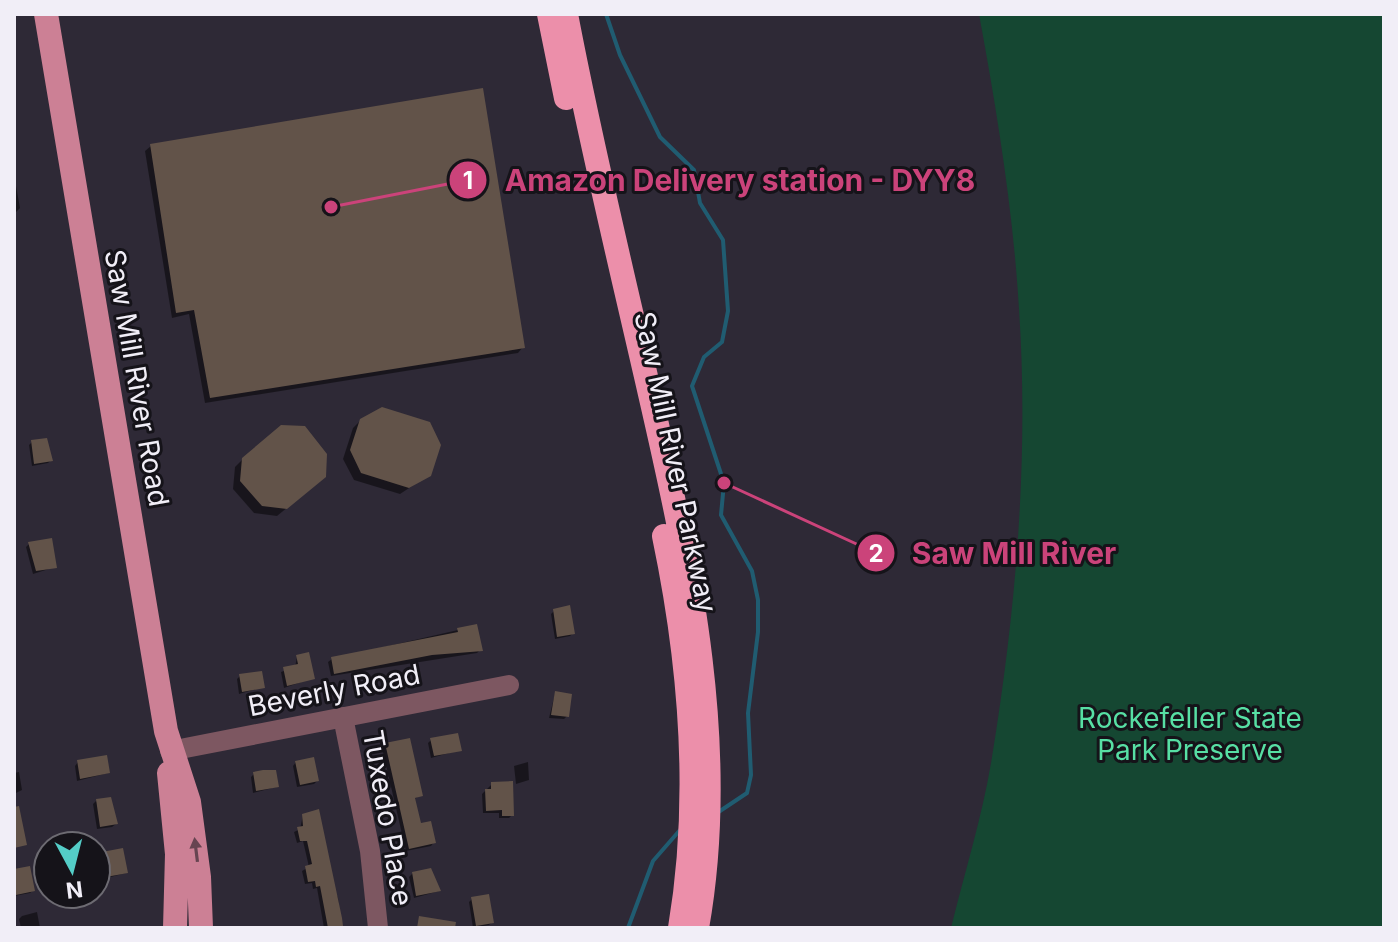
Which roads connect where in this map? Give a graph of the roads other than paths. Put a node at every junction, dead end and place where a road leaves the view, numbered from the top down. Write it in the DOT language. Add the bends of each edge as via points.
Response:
graph roads {
  1 [pos="46,14"];
  2 [pos="549,14"];
  3 [pos="566,14"];
  4 [pos="509,685"];
  5 [pos="343,717"];
  6 [pos="170,751"];
  7 [pos="701,806"];
  8 [pos="699,847"];
  9 [pos="175,928"];
  10 [pos="201,928"];
  11 [pos="378,928"];
  12 [pos="680,928"];
  13 [pos="697,928"];
  1 -- 6 [label="main road, Saw Mill River Road"];
  2 -- 7 [label="highway, Saw Mill River Parkway" via="666,542"];
  3 -- 7 [label="highway, Saw Mill River Parkway" via="689,578 704,688"];
  4 -- 5 [label="street, Beverly Road"];
  5 -- 6 [label="street, Beverly Road"];
  5 -- 11 [label="street, Tuxedo Place" via="370,851"];
  6 -- 9 [label="main road, Saw Mill River Road" via="177,854"];
  10 -- 6 [label="main road, Saw Mill River Road, one-way" via="189,802"];
  7 -- 8 [label="highway, Saw Mill River Parkway"];
  8 -- 12 [label="highway, Saw Mill River Parkway"];
  8 -- 13 [label="highway, Saw Mill River Parkway"];
}
